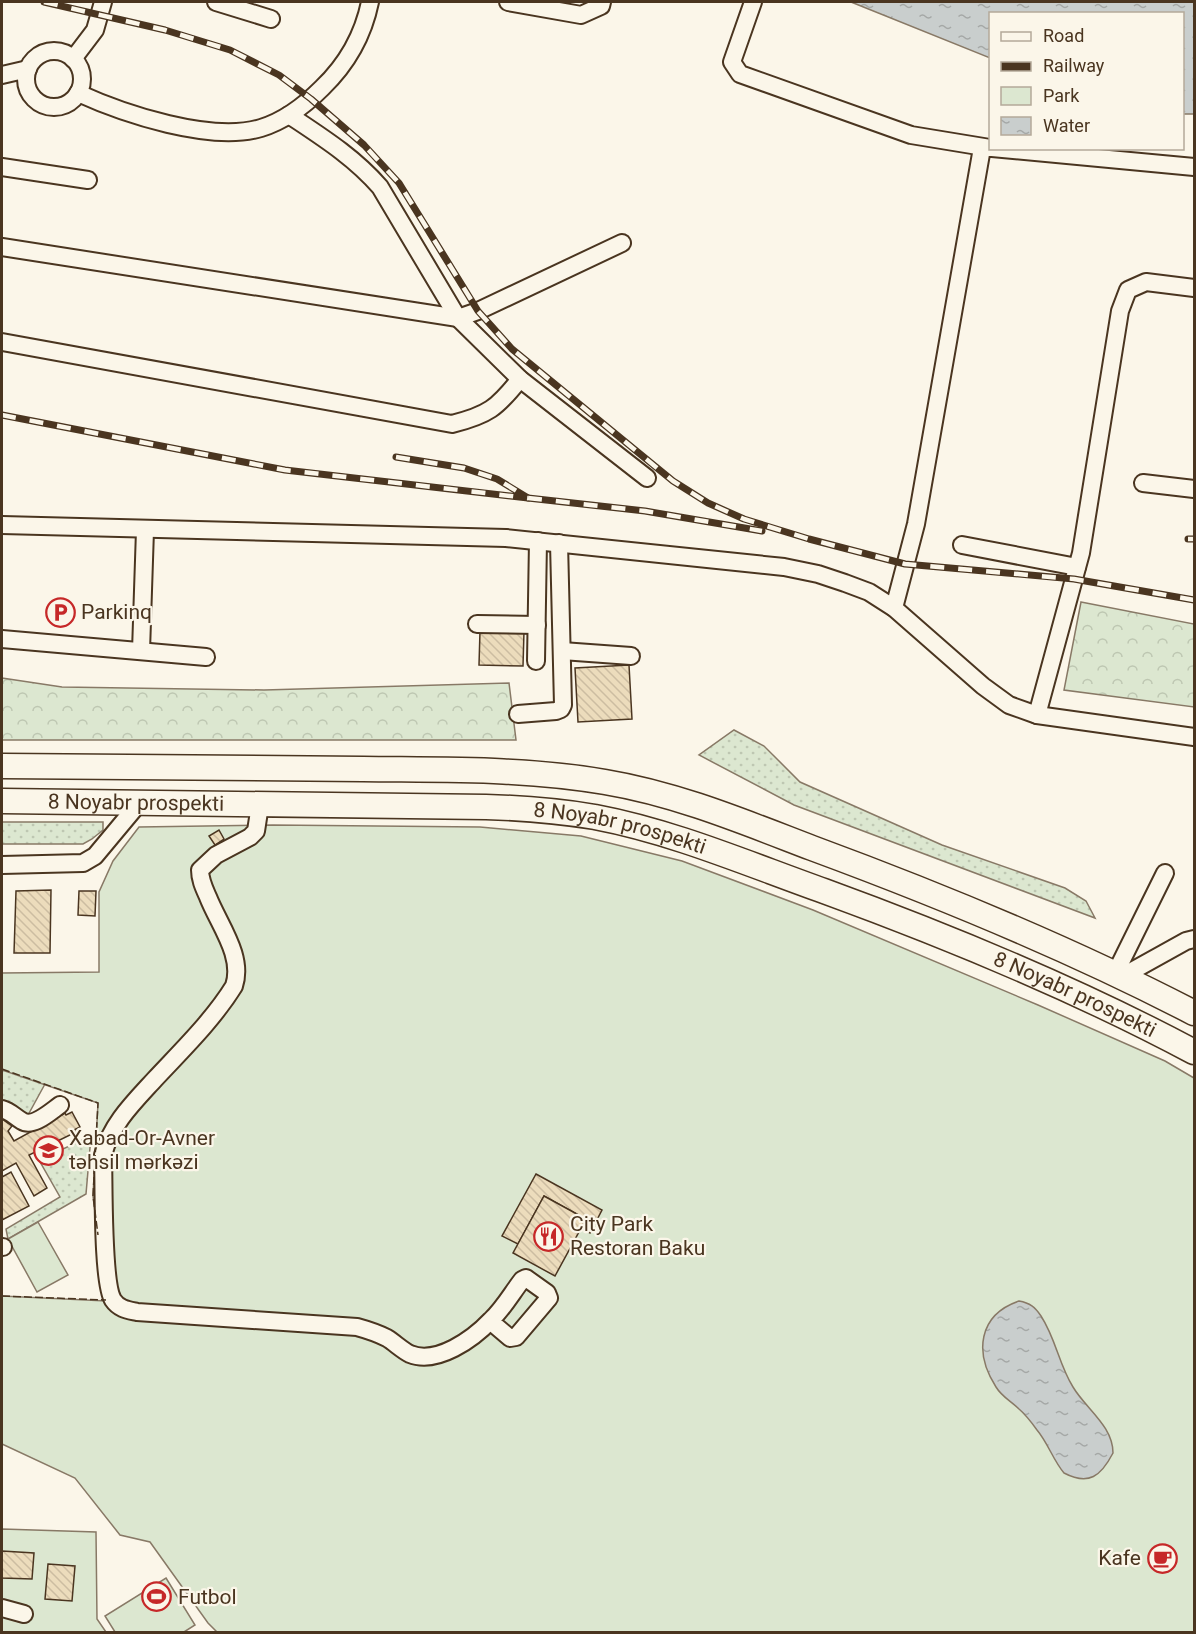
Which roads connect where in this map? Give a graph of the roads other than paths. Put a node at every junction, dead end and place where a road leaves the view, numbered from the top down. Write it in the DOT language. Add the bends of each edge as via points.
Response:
graph roads {
  1 [pos="103,2"];
  2 [pos="216,2"];
  3 [pos="372,2"];
  4 [pos="508,2"];
  5 [pos="602,2"];
  6 [pos="753,2"];
  7 [pos="271,19"];
  8 [pos="73,59"];
  9 [pos="28,69"];
  10 [pos="2,75"];
  11 [pos="78,93"];
  12 [pos="289,115"];
  13 [pos="988,148"];
  14 [pos="1010,150"];
  15 [pos="2,167"];
  16 [pos="1194,167"];
  17 [pos="88,180"];
  18 [pos="622,243"];
  19 [pos="2,247"];
  20 [pos="1194,288"];
  21 [pos="458,318"];
  22 [pos="2,342"];
  23 [pos="520,379"];
  24 [pos="647,478"];
  25 [pos="1143,483"];
  26 [pos="1194,489"];
  27 [pos="2,525"];
  28 [pos="145,530"];
  29 [pos="538,541"];
  30 [pos="559,543"];
  31 [pos="962,544"];
  32 [pos="1077,567"];
  33 [pos="894,608"];
  34 [pos="477,624"];
  35 [pos="537,625"];
  36 [pos="2,639"];
  37 [pos="141,651"];
  38 [pos="562,651"];
  39 [pos="631,656"];
  40 [pos="206,657"];
  41 [pos="536,661"];
  42 [pos="518,714"];
  43 [pos="1037,715"];
  44 [pos="1194,737"];
  45 [pos="2,766"];
  46 [pos="2,801"];
  47 [pos="140,802"];
  48 [pos="260,805"];
  49 [pos="2,865"];
  50 [pos="1165,873"];
  51 [pos="1194,939"];
  52 [pos="1120,974"];
  53 [pos="1194,1013"];
  54 [pos="1194,1052"];
  55 [pos="60,1105"];
  56 [pos="2,1109"];
  57 [pos="490,1322"];
  58 [pos="2,1608"];
  59 [pos="24,1614"];
  1 -- 8 [label="street" via="95,30"];
  2 -- 7 [label="street"];
  3 -- 12 [label="street" via="351,54 311,99"];
  4 -- 5 [label="street" via="581,15"];
  6 -- 13 [label="street" via="732,62 740,74 911,135"];
  8 -- 9 [label="street" via="48,52"];
  8 -- 11 [label="street" via="81,75"];
  9 -- 10 [label="street"];
  9 -- 11 [label="street" via="31,96 46,106 64,105"];
  11 -- 12 [label="street" via="118,110 203,131 260,128"];
  12 -- 21 [label="street" via="345,153 380,187"];
  13 -- 33 [label="street" via="916,524"];
  14 -- 16 [label="street"];
  15 -- 17 [label="street"];
  18 -- 21 [label="street"];
  19 -- 21 [label="street"];
  20 -- 32 [label="street" via="1146,282 1128,290 1120,311"];
  21 -- 23 [label="street"];
  22 -- 23 [label="street" via="452,424 479,417 504,399"];
  23 -- 24 [label="street"];
  25 -- 26 [label="street"];
  27 -- 28 [label="street"];
  28 -- 29 [label="street"];
  28 -- 37 [label="street"];
  29 -- 30 [label="street"];
  29 -- 35 [label="street"];
  30 -- 33 [label="street" via="784,567 869,592"];
  30 -- 38 [label="street"];
  31 -- 32 [label="street"];
  32 -- 43 [label="street"];
  33 -- 43 [label="street" via="983,686 1009,705"];
  34 -- 35 [label="street"];
  35 -- 41 [label="street"];
  36 -- 37 [label="street"];
  37 -- 40 [label="street"];
  38 -- 39 [label="street"];
  38 -- 42 [label="street" via="561,709"];
  43 -- 44 [label="street"];
  45 -- 52 [label="highway, 8 Noyabr prospekti" via="488,771 609,782 692,803 879,873"];
  46 -- 47 [label="highway, 8 Noyabr prospekti"];
  47 -- 48 [label="highway, 8 Noyabr prospekti"];
  47 -- 49 [label="street" via="95,856 82,863"];
  48 -- 54 [label="highway, 8 Noyabr prospekti" via="528,809 643,829 862,905 981,953 1077,993"];
  48 -- 57 [label="street" via="250,837 216,855 200,870 202,884 234,954 234,986 129,1107 107,1141 103,1155 106,1260 112,1299 121,1308 137,1312 357,1327 373,1331 409,1354 424,1357 457,1346"];
  50 -- 52 [label="street"];
  51 -- 52 [label="street"];
  52 -- 53 [label="highway, 8 Noyabr prospekti"];
  55 -- 56 [label="street" via="32,1123 24,1123"];
  58 -- 59 [label="street"];
}
